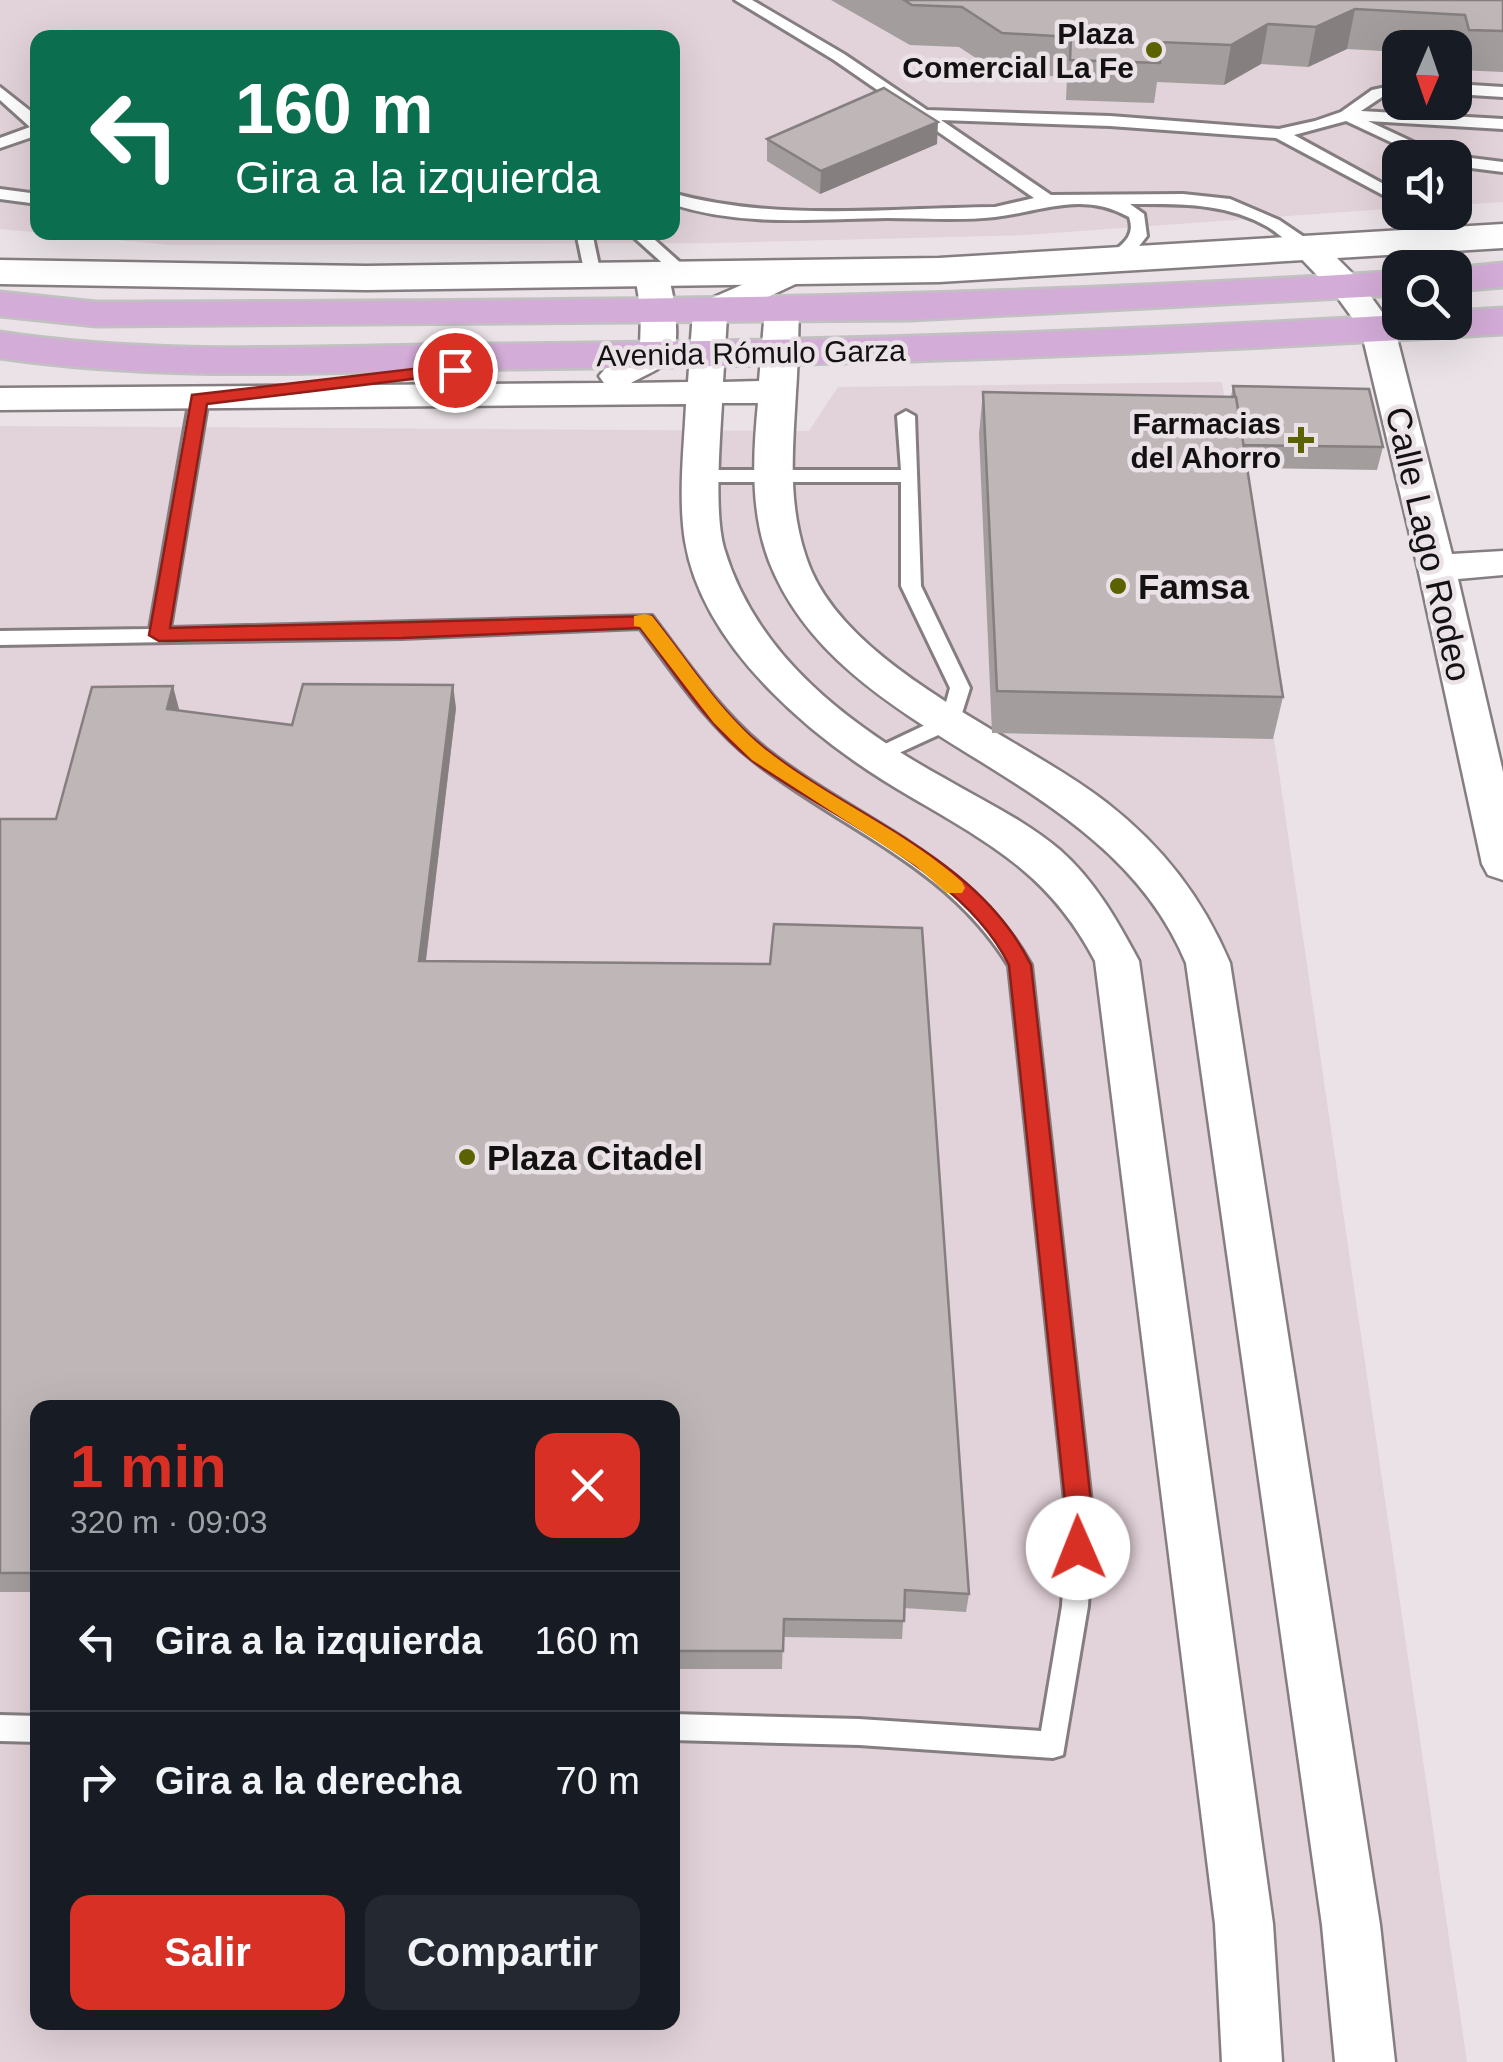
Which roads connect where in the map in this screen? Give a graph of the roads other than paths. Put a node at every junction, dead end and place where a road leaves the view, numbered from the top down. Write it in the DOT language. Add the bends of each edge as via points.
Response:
graph roads {
  1 [pos="742,0"];
  2 [pos="1472,89"];
  3 [pos="1382,92"];
  4 [pos="1503,92"];
  5 [pos="3,99"];
  6 [pos="923,115"];
  7 [pos="1346,115"];
  8 [pos="30,121"];
  9 [pos="1503,124"];
  10 [pos="30,131"];
  11 [pos="1279,134"];
  12 [pos="1396,140"];
  13 [pos="0,143"];
  14 [pos="1472,163"];
  15 [pos="1503,167"];
  16 [pos="1382,188"];
  17 [pos="0,194"];
  18 [pos="30,198"];
  19 [pos="1102,199"];
  20 [pos="1047,200"];
  21 [pos="680,201"];
  22 [pos="1489,238"];
  23 [pos="586,240"];
  24 [pos="639,240"];
  25 [pos="1306,248"];
  26 [pos="1112,262"];
  27 [pos="593,275"];
  28 [pos="1503,275"];
  29 [pos="1472,278"];
  30 [pos="2,280"];
  31 [pos="1382,284"];
  32 [pos="1347,287"];
  33 [pos="786,292"];
  34 [pos="663,303"];
  35 [pos="710,311"];
  36 [pos="1503,320"];
  37 [pos="1378,330"];
  38 [pos="0,345"];
  39 [pos="567,355"];
  40 [pos="0,356"];
  41 [pos="80,357"];
  42 [pos="779,373"];
  43 [pos="706,374"];
  44 [pos="584,394"];
  45 [pos="216,398"];
  46 [pos="0,399"];
  47 [pos="906,416"];
  48 [pos="775,475"];
  49 [pos="702,476"];
  50 [pos="910,476"];
  51 [pos="1503,563"];
  52 [pos="1437,568"];
  53 [pos="159,635"];
  54 [pos="0,638"];
  55 [pos="951,721"];
  56 [pos="875,757"];
  57 [pos="1501,847"];
  58 [pos="680,1727"];
  59 [pos="0,1728"];
  60 [pos="30,1729"];
  61 [pos="1252,2062"];
  62 [pos="1366,2062"];
  1 -- 6 [label="lane"];
  2 -- 4 [label="lane"];
  3 -- 7 [label="lane"];
  5 -- 8 [label="lane"];
  6 -- 11 [label="lane"];
  6 -- 20 [label="lane"];
  7 -- 9 [label="lane"];
  7 -- 11 [label="lane"];
  7 -- 12 [label="lane"];
  10 -- 13 [label="lane"];
  11 -- 16 [label="lane"];
  14 -- 15 [label="lane"];
  17 -- 18 [label="lane"];
  19 -- 20 [label="lane"];
  19 -- 25 [label="lane" via="1230,204 1273,223"];
  19 -- 26 [label="lane" via="1120,202 1141,221 1138,240"];
  20 -- 21 [label="lane" via="995,212 750,215"];
  22 -- 25 [label="street"];
  23 -- 27 [label="lane"];
  24 -- 34 [label="lane"];
  25 -- 26 [label="street"];
  25 -- 32 [label="street, Calle Lago Rodeo"];
  26 -- 33 [label="street"];
  27 -- 30 [label="street"];
  27 -- 34 [label="street"];
  28 -- 29 [label="main road"];
  30 -- 34 [label="main road, Avenida Rómulo Garza" via="96,314"];
  31 -- 32 [label="main road, Avenida Rómulo Garza"];
  32 -- 33 [label="main road, Avenida Rómulo Garza" via="1166,300"];
  32 -- 37 [label="street, Calle Lago Rodeo"];
  33 -- 34 [label="street"];
  33 -- 35 [label="main road, Avenida Rómulo Garza"];
  33 -- 42 [label="street"];
  34 -- 35 [label="main road, Avenida Rómulo Garza"];
  34 -- 39 [label="main road, Avenida Rómulo Garza"];
  34 -- 43 [label="main road, Avenida Rómulo Garza"];
  34 -- 44 [label="street"];
  35 -- 43 [label="street"];
  36 -- 37 [label="main road, Avenida Rómulo Garza"];
  37 -- 42 [label="main road, Avenida Rómulo Garza" via="1001,349"];
  37 -- 52 [label="street, Calle Lago Rodeo"];
  38 -- 41 [label="main road, Avenida Rómulo Garza"];
  39 -- 41 [label="main road, Avenida Rómulo Garza"];
  39 -- 45 [label="main road"];
  40 -- 41 [label="street"];
  41 -- 45 [label="main road"];
  42 -- 43 [label="main road, Avenida Rómulo Garza"];
  42 -- 48 [label="street"];
  43 -- 44 [label="street"];
  43 -- 49 [label="street"];
  44 -- 45 [label="street"];
  45 -- 46 [label="street"];
  45 -- 53 [label="lane"];
  47 -- 50 [label="lane"];
  48 -- 49 [label="lane"];
  48 -- 50 [label="lane"];
  48 -- 55 [label="street" via="774,510 801,592 895,688"];
  49 -- 56 [label="street" via="704,544 728,607 772,669"];
  50 -- 55 [label="lane" via="912,586 960,688"];
  51 -- 52 [label="street"];
  52 -- 57 [label="street, Calle Lago Rodeo"];
  53 -- 54 [label="lane"];
  53 -- 58 [label="lane" via="645,621 759,755 924,860 1004,934 1020,965 1080,1520 1075,1606 1053,1746"];
  55 -- 56 [label="lane"];
  55 -- 62 [label="street" via="1078,803 1157,875 1187,915 1208,963"];
  56 -- 61 [label="street" via="1019,838 1053,865 1117,962 1244,1924"];
  59 -- 60 [label="lane"];
}
